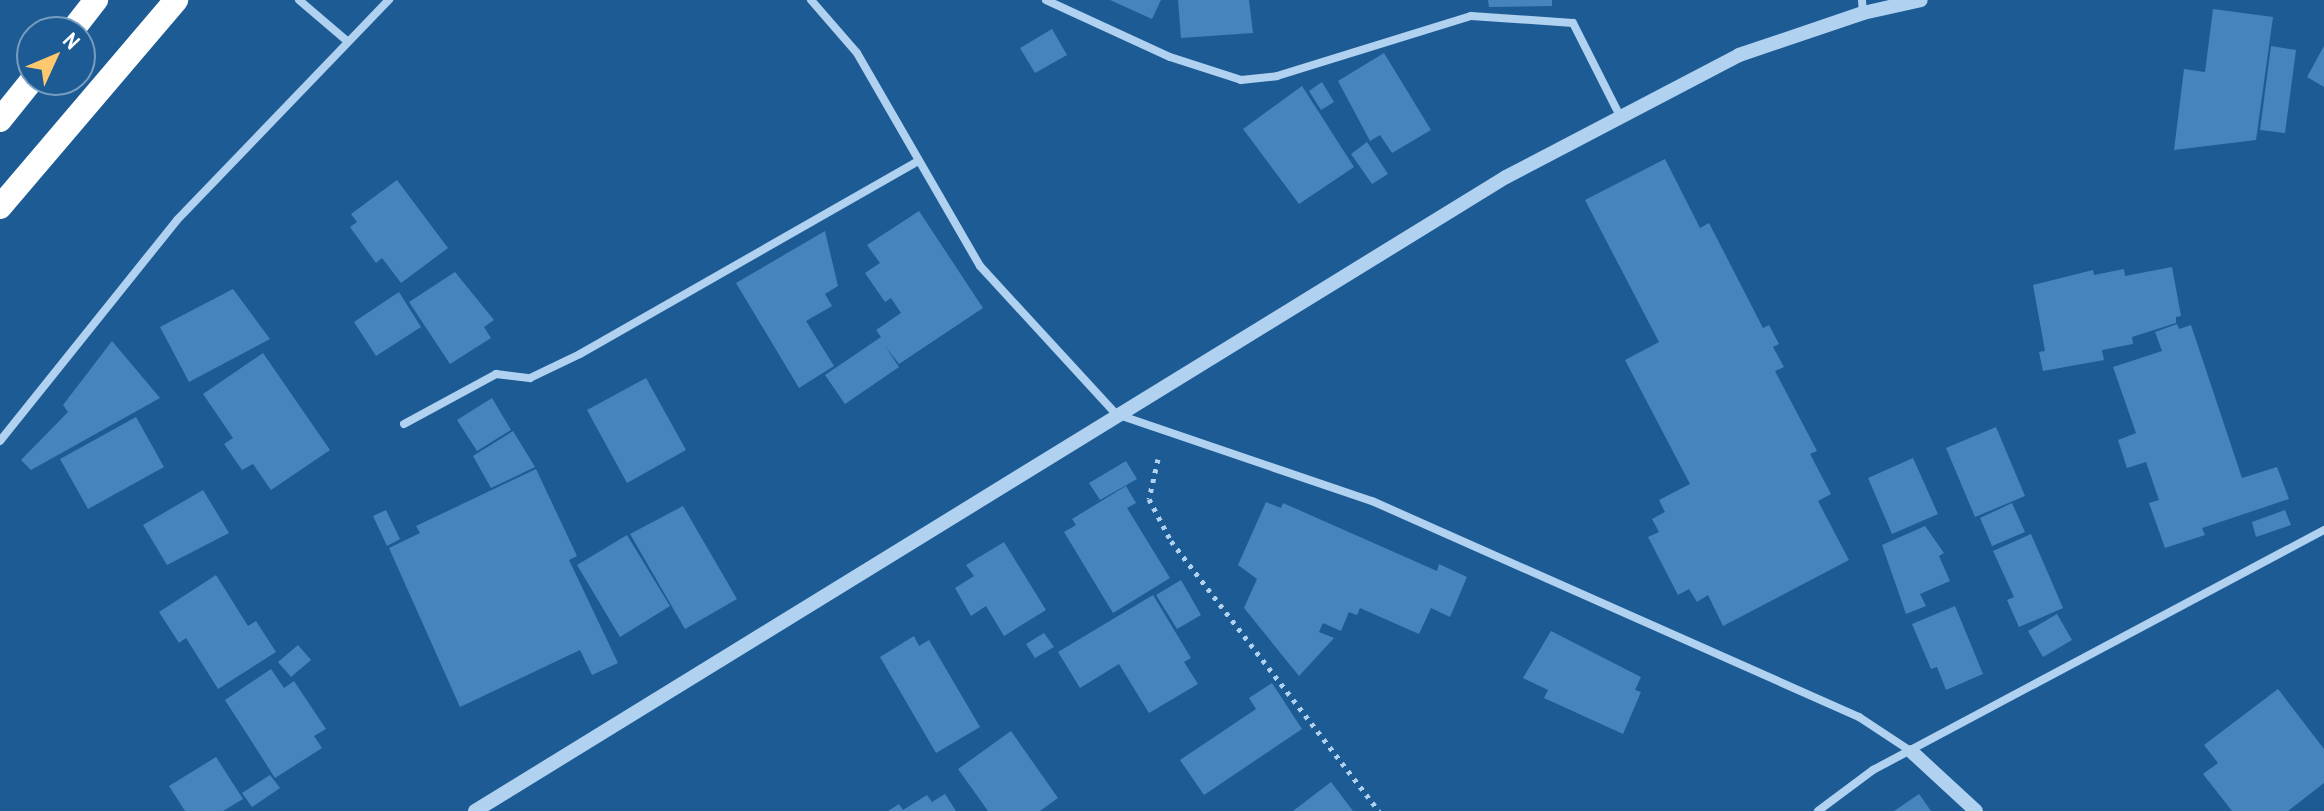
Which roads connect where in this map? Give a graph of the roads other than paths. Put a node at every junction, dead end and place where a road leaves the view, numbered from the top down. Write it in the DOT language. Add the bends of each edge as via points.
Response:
graph roads {
  1 [pos="96,0"];
  2 [pos="176,0"];
  3 [pos="299,0"];
  4 [pos="389,0"];
  5 [pos="812,0"];
  6 [pos="1046,0"];
  7 [pos="1921,0"];
  8 [pos="1862,6"];
  9 [pos="84,16"];
  10 [pos="346,40"];
  11 [pos="19,96"];
  12 [pos="1619,114"];
  13 [pos="0,120"];
  14 [pos="916,162"];
  15 [pos="0,207"];
  16 [pos="1116,414"];
  17 [pos="404,424"];
  18 [pos="0,441"];
  19 [pos="2324,530"];
  20 [pos="1912,752"];
  21 [pos="475,811"];
  22 [pos="1818,811"];
  23 [pos="1976,811"];
  1 -- 9 [label="highway"];
  2 -- 15 [label="highway"];
  3 -- 10 [label="street"];
  4 -- 10 [label="street"];
  5 -- 14 [label="street" via="857,53"];
  6 -- 12 [label="street" via="1170,57 1241,80 1277,76 1471,16 1573,23"];
  7 -- 8 [label="street"];
  8 -- 12 [label="street" via="1739,55"];
  10 -- 18 [label="street" via="177,220"];
  11 -- 13 [label="highway"];
  12 -- 16 [label="street" via="1325,284"];
  14 -- 16 [label="street" via="980,266"];
  14 -- 17 [label="street" via="580,354 530,378 496,374"];
  16 -- 20 [label="street" via="1372,501 1859,717"];
  16 -- 21 [label="street"];
  19 -- 20 [label="street"];
  20 -- 22 [label="street" via="1873,770"];
  20 -- 23 [label="street"];
}
